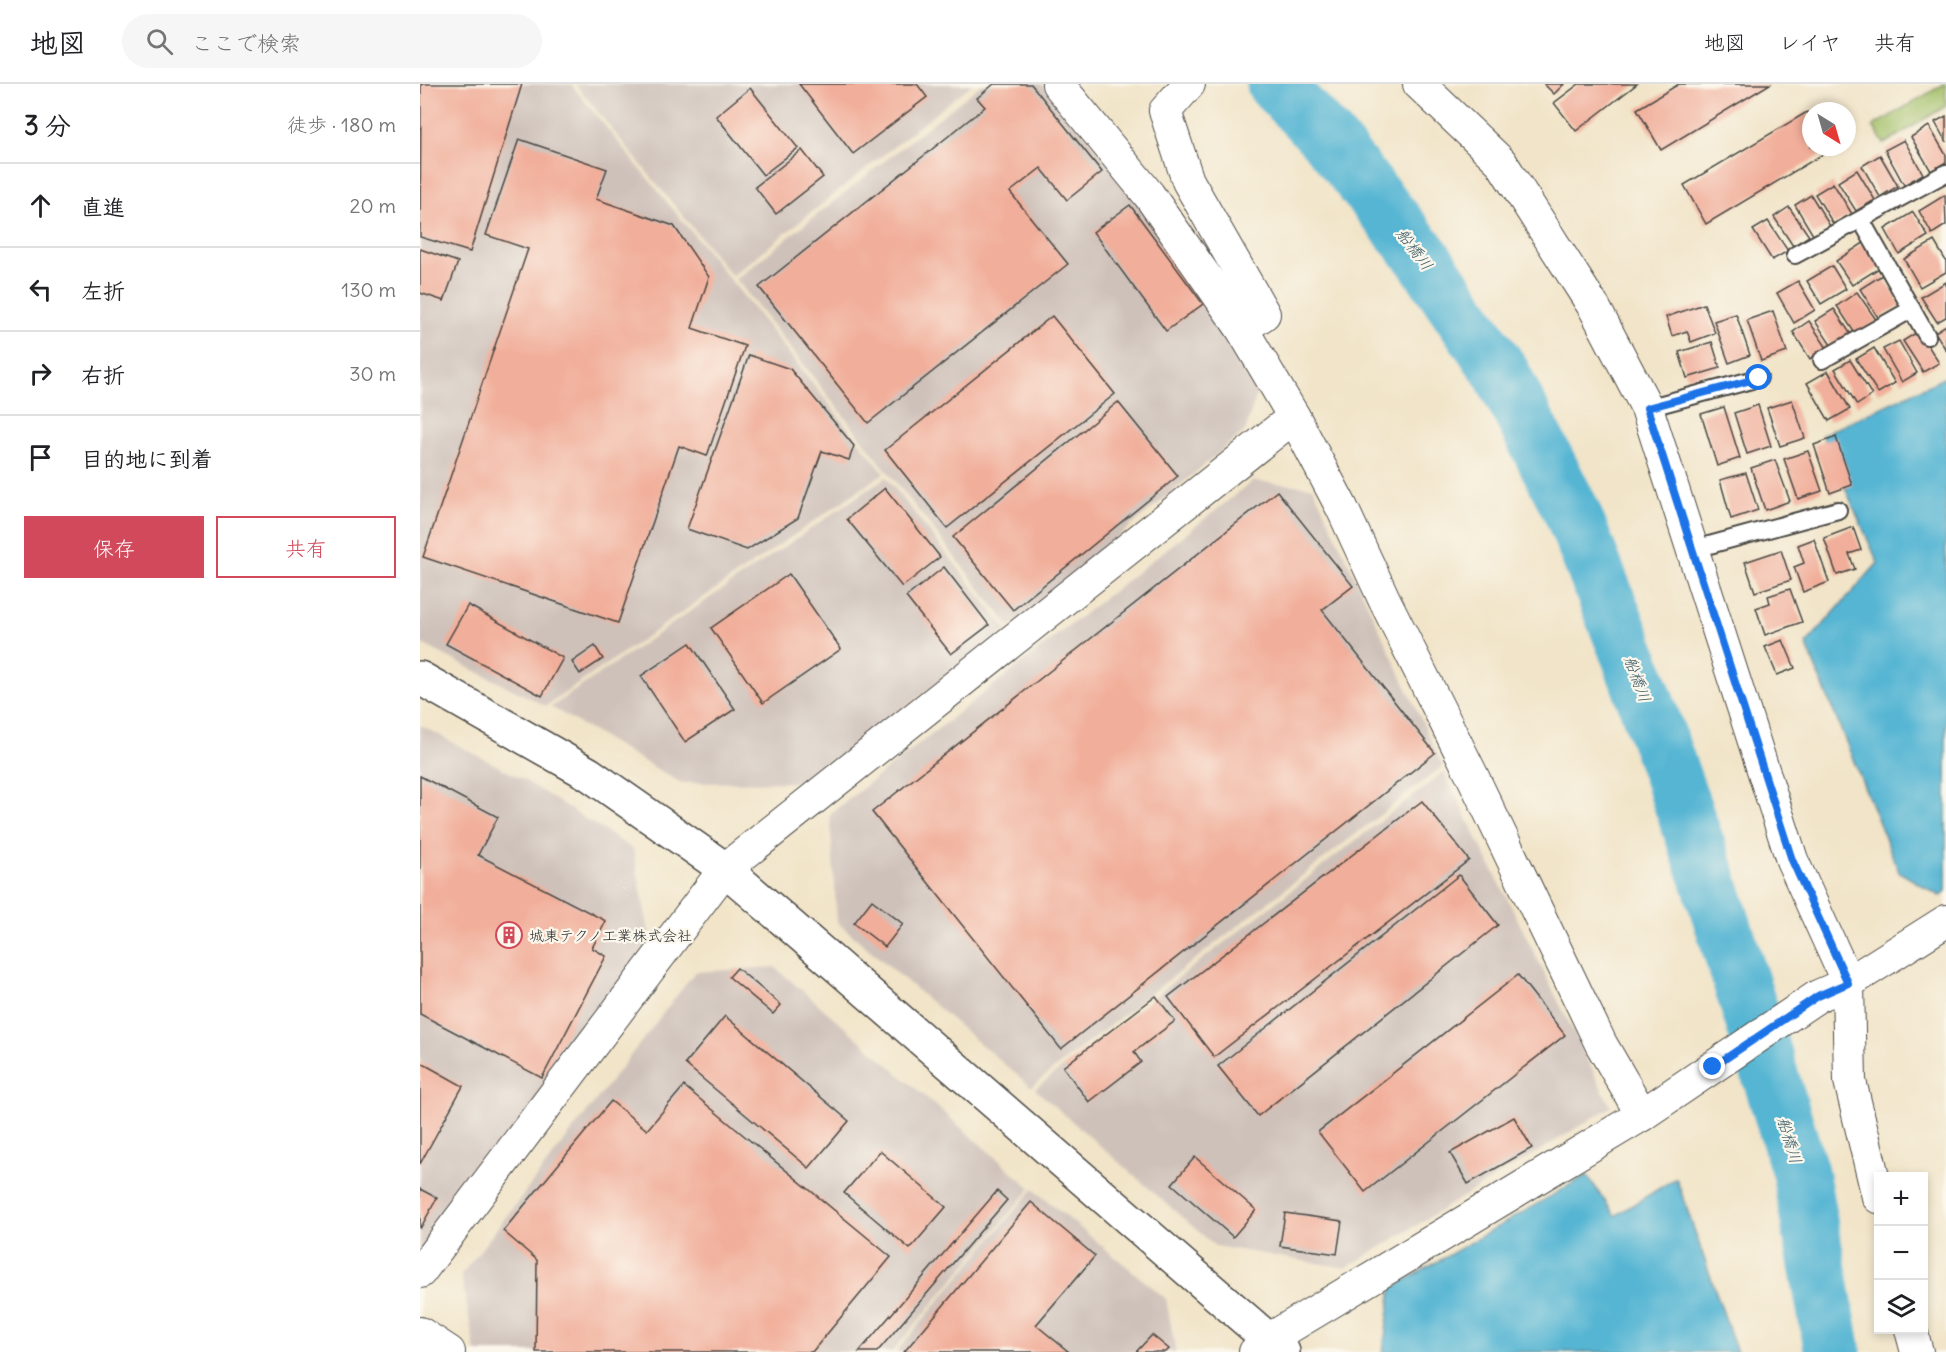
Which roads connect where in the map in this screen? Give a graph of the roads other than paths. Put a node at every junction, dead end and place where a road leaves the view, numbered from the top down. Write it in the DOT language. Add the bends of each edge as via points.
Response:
graph roads {
  1 [pos="1058,84"];
  2 [pos="1189,84"];
  3 [pos="1419,84"];
  4 [pos="1946,173"];
  5 [pos="1861,220"];
  6 [pos="1795,255"];
  7 [pos="1912,309"];
  8 [pos="1242,329"];
  9 [pos="1927,336"];
  10 [pos="1822,360"];
  11 [pos="1759,378"];
  12 [pos="1647,408"];
  13 [pos="1294,417"];
  14 [pos="1838,510"];
  15 [pos="1691,550"];
  16 [pos="420,678"];
  17 [pos="725,869"];
  18 [pos="1946,921"];
  19 [pos="1848,983"];
  20 [pos="1642,1115"];
  21 [pos="1874,1180"];
  22 [pos="420,1272"];
  23 [pos="420,1333"];
  24 [pos="1912,1334"];
  25 [pos="1269,1348"];
  26 [pos="449,1352"];
  27 [pos="1917,1352"];
  1 -- 8 [label="street" via="1149,195"];
  2 -- 8 [label="street" via="1165,111 1188,181 1264,314"];
  3 -- 12 [label="street" via="1501,162 1595,309"];
  4 -- 5 [label="lane"];
  5 -- 6 [label="lane"];
  5 -- 7 [label="lane"];
  7 -- 9 [label="lane"];
  7 -- 10 [label="lane"];
  8 -- 13 [label="street"];
  11 -- 12 [label="lane"];
  12 -- 15 [label="street"];
  13 -- 17 [label="street"];
  13 -- 20 [label="street" via="1342,508 1601,1044"];
  14 -- 15 [label="lane"];
  15 -- 19 [label="street" via="1792,860"];
  16 -- 17 [label="street" via="589,774"];
  17 -- 22 [label="street"];
  17 -- 25 [label="street"];
  18 -- 19 [label="street"];
  19 -- 20 [label="street" via="1818,996"];
  19 -- 21 [label="street" via="1850,1081"];
  20 -- 25 [label="street"];
  23 -- 26 [label="street"];
  24 -- 27 [label="street"];
}
